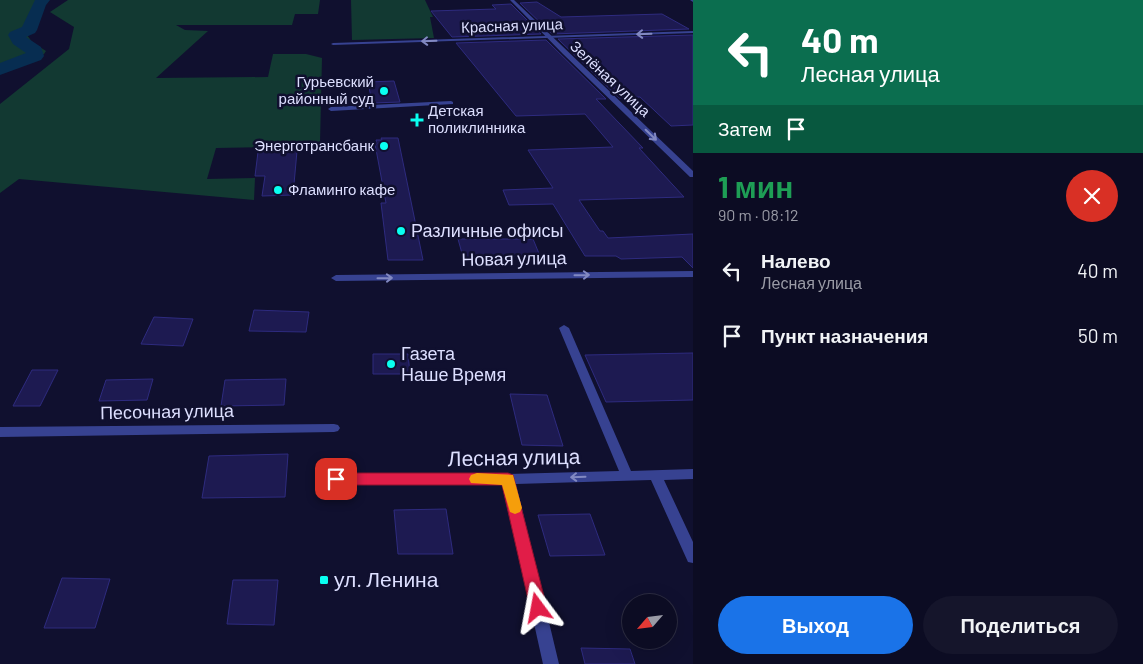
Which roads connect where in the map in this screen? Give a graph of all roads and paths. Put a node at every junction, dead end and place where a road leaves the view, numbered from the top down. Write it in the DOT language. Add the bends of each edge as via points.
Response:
graph roads {
  1 [pos="512,0"];
  2 [pos="693,32"];
  3 [pos="548,37"];
  4 [pos="333,44"];
  5 [pos="451,103"];
  6 [pos="331,109"];
  7 [pos="693,175"];
  8 [pos="693,274"];
  9 [pos="336,278"];
  10 [pos="564,328"];
  11 [pos="334,428"];
  12 [pos="0,432"];
  13 [pos="693,474"];
  14 [pos="655,475"];
  15 [pos="627,476"];
  16 [pos="336,479"];
  17 [pos="508,479"];
  18 [pos="693,557"];
  19 [pos="551,664"];
  1 -- 3 [label="street, Зелёная улица"];
  2 -- 3 [label="street, Красная улица, one-way"];
  3 -- 4 [label="street, Красная улица, one-way"];
  3 -- 7 [label="street, Зелёная улица, one-way"];
  5 -- 6 [label="street"];
  9 -- 8 [label="street, Новая улица, one-way"];
  10 -- 15 [label="street"];
  11 -- 12 [label="street, Песочная улица"];
  13 -- 14 [label="street, Лесная улица"];
  14 -- 15 [label="street, Лесная улица"];
  14 -- 18 [label="street"];
  15 -- 17 [label="street, Лесная улица, one-way"];
  16 -- 17 [label="street, Лесная улица"];
  17 -- 19 [label="street"];
}
